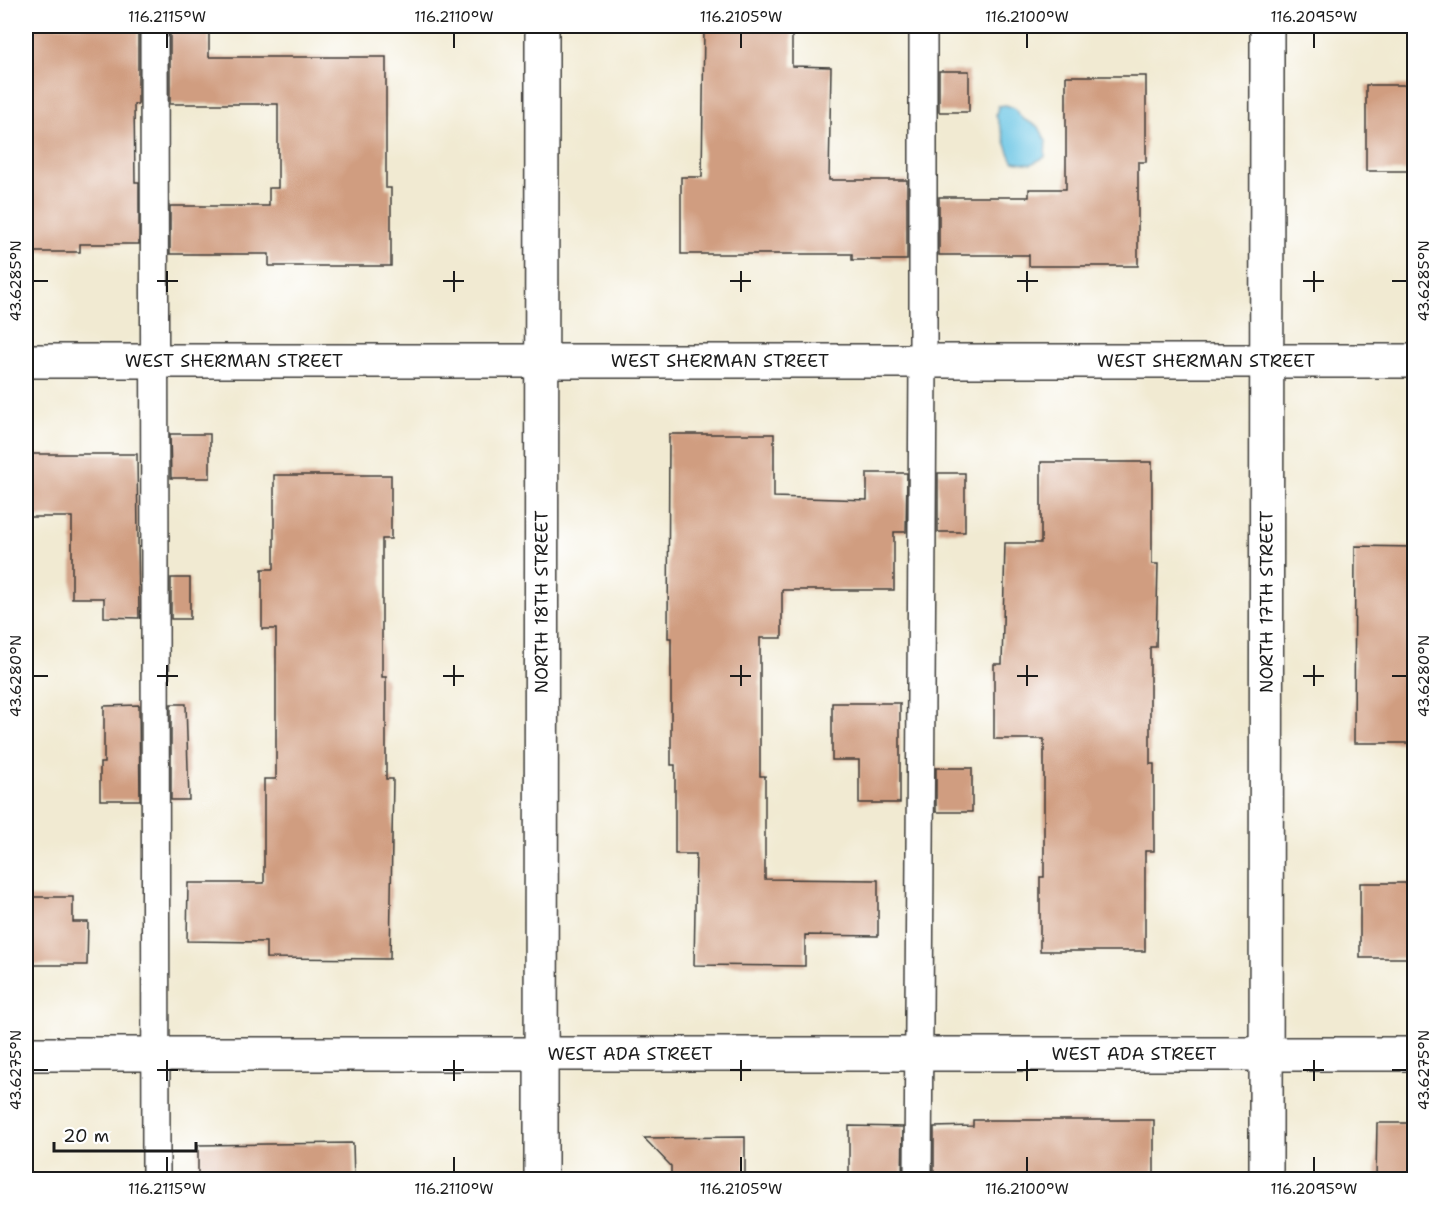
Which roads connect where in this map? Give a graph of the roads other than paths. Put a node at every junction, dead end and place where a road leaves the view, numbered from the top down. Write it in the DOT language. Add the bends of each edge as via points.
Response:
graph roads {
  1 [pos="154,26"];
  2 [pos="542,26"];
  3 [pos="922,26"];
  4 [pos="1267,26"];
  5 [pos="26,361"];
  6 [pos="155,361"];
  7 [pos="542,361"];
  8 [pos="923,361"];
  9 [pos="1267,361"];
  10 [pos="1414,361"];
  11 [pos="26,1054"];
  12 [pos="155,1054"];
  13 [pos="541,1054"];
  14 [pos="1414,1054"];
  15 [pos="918,1055"];
  16 [pos="1266,1055"];
  17 [pos="156,1179"];
  18 [pos="541,1179"];
  19 [pos="918,1179"];
  20 [pos="1266,1179"];
  1 -- 6 [label="lane"];
  2 -- 7 [label="street, NORTH 18TH STREET"];
  3 -- 8 [label="lane"];
  4 -- 9 [label="street, NORTH 17TH STREET"];
  5 -- 6 [label="street, WEST SHERMAN STREET"];
  6 -- 7 [label="street, WEST SHERMAN STREET"];
  6 -- 12 [label="lane"];
  7 -- 8 [label="street, WEST SHERMAN STREET"];
  7 -- 13 [label="street, NORTH 18TH STREET"];
  8 -- 9 [label="street, WEST SHERMAN STREET"];
  8 -- 15 [label="lane"];
  9 -- 10 [label="street, WEST SHERMAN STREET"];
  9 -- 16 [label="street, NORTH 17TH STREET"];
  11 -- 12 [label="street, WEST ADA STREET"];
  12 -- 13 [label="street, WEST ADA STREET"];
  12 -- 17 [label="lane"];
  13 -- 15 [label="street, WEST ADA STREET"];
  13 -- 18 [label="street, NORTH 18TH STREET"];
  14 -- 16 [label="street, WEST ADA STREET"];
  15 -- 16 [label="street, WEST ADA STREET"];
  15 -- 19 [label="lane"];
  16 -- 20 [label="street, NORTH 17TH STREET"];
}
